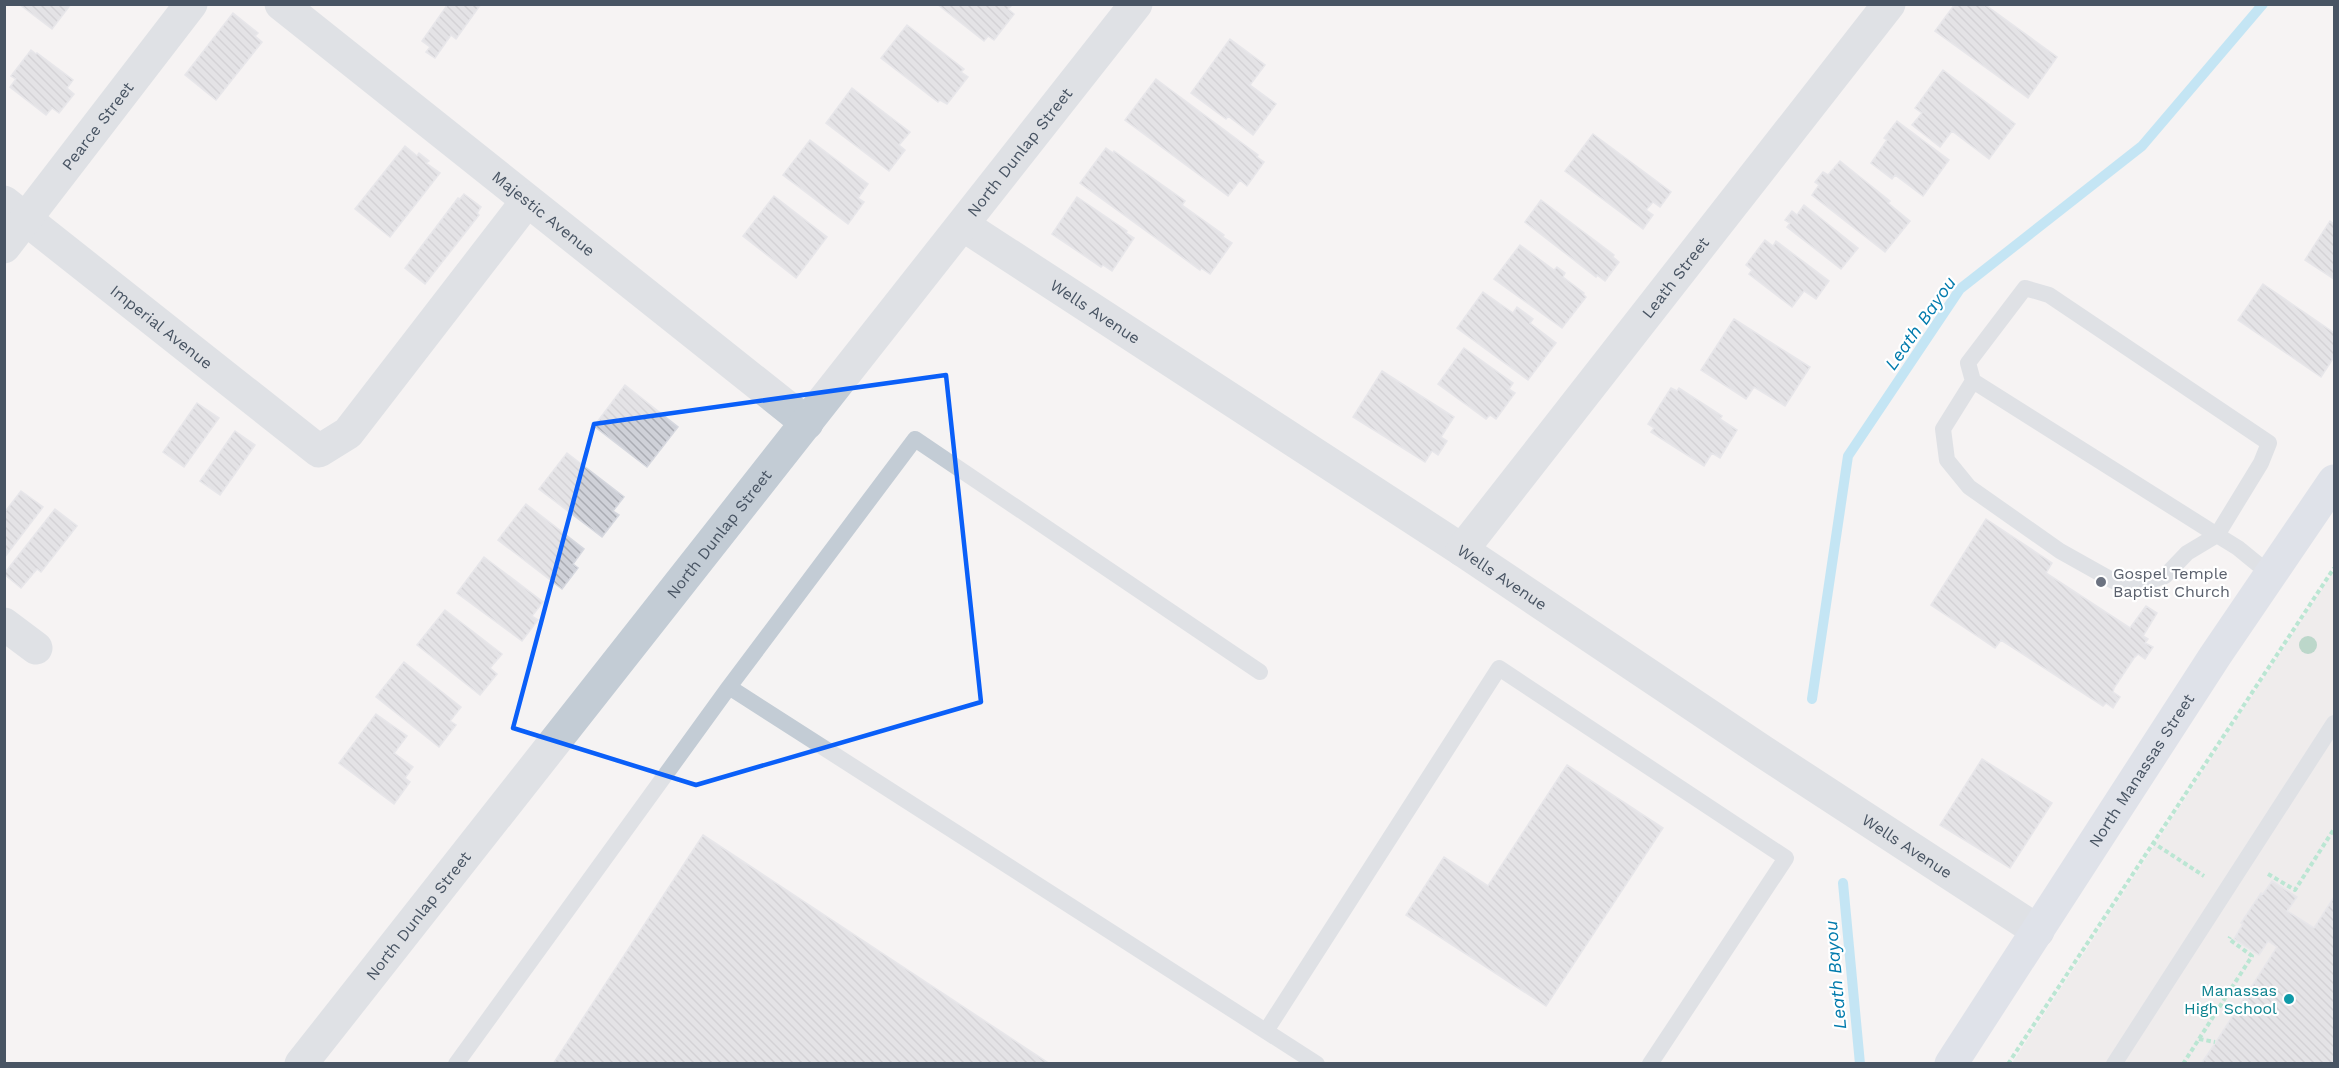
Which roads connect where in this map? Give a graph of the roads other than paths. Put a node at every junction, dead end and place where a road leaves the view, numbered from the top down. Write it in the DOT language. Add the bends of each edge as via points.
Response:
graph roads {
  1 [pos="191,4"];
  2 [pos="281,4"];
  3 [pos="1136,4"];
  4 [pos="1889,4"];
  5 [pos="527,201"];
  6 [pos="15,210"];
  7 [pos="963,225"];
  8 [pos="4,247"];
  9 [pos="1974,381"];
  10 [pos="807,423"];
  11 [pos="2334,480"];
  12 [pos="2217,535"];
  13 [pos="1461,550"];
  14 [pos="2271,575"];
  15 [pos="4,624"];
  16 [pos="36,648"];
  17 [pos="1260,672"];
  18 [pos="729,687"];
  19 [pos="2334,723"];
  20 [pos="2038,931"];
  21 [pos="1266,1031"];
  22 [pos="301,1064"];
  23 [pos="456,1064"];
  24 [pos="1317,1064"];
  25 [pos="1650,1064"];
  26 [pos="1951,1064"];
  27 [pos="2114,1064"];
  1 -- 6 [label="street, Pearce Street"];
  2 -- 5 [label="street, Majestic Avenue"];
  3 -- 7 [label="street, North Dunlap Street"];
  4 -- 13 [label="street, Leath Street"];
  5 -- 6 [label="street, Imperial Avenue" via="348,433 319,451"];
  5 -- 10 [label="street, Majestic Avenue"];
  6 -- 8 [label="street, Pearce Street"];
  7 -- 10 [label="street, North Dunlap Street"];
  7 -- 13 [label="street, Wells Avenue"];
  9 -- 12 [label="lane"];
  9 -- 12 [label="lane" via="1943,429 1947,459 1970,487 2060,551 2126,588 2165,576 2187,553"];
  9 -- 12 [label="lane" via="1968,363 2025,288 2049,295 2269,443"];
  10 -- 22 [label="street, North Dunlap Street"];
  11 -- 14 [label="street, North Manassas Street"];
  12 -- 14 [label="lane"];
  13 -- 20 [label="street, Wells Avenue"];
  14 -- 20 [label="street, North Manassas Street"];
  15 -- 16 [label="street"];
  17 -- 18 [label="lane" via="915,439"];
  18 -- 21 [label="lane"];
  18 -- 23 [label="lane"];
  19 -- 27 [label="lane"];
  20 -- 26 [label="street, North Manassas Street"];
  21 -- 24 [label="lane"];
  21 -- 25 [label="lane" via="1499,668 1786,858"];
}
